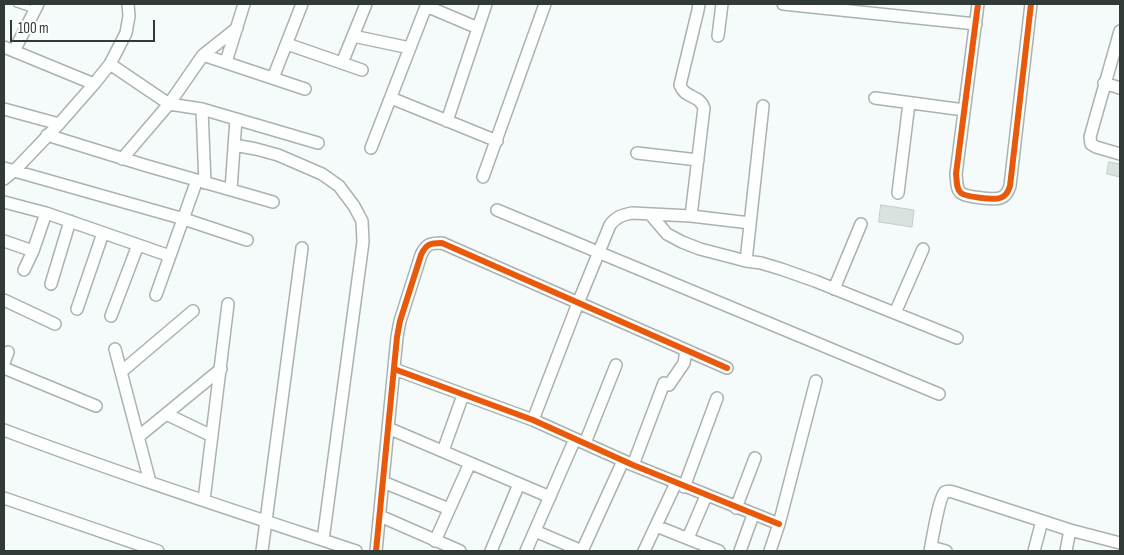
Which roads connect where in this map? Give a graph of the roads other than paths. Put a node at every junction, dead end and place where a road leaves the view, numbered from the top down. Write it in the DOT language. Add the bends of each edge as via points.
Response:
graph roads {
  1 [pos="17,4"];
  2 [pos="128,4"];
  3 [pos="244,4"];
  4 [pos="302,4"];
  5 [pos="366,4"];
  6 [pos="486,4"];
  7 [pos="545,4"];
  8 [pos="699,4"];
  9 [pos="722,4"];
  10 [pos="784,4"];
  11 [pos="978,4"];
  12 [pos="1031,4"];
  13 [pos="426,5"];
  14 [pos="37,7"];
  15 [pos="888,9"];
  16 [pos="976,24"];
  17 [pos="237,28"];
  18 [pos="478,28"];
  19 [pos="1120,31"];
  20 [pos="353,36"];
  21 [pos="718,36"];
  22 [pos="286,44"];
  23 [pos="410,48"];
  24 [pos="9,49"];
  25 [pos="203,55"];
  26 [pos="226,62"];
  27 [pos="342,63"];
  28 [pos="110,64"];
  29 [pos="362,70"];
  30 [pos="273,78"];
  31 [pos="1104,83"];
  32 [pos="94,84"];
  33 [pos="1120,88"];
  34 [pos="305,89"];
  35 [pos="391,98"];
  36 [pos="875,98"];
  37 [pos="909,103"];
  38 [pos="169,104"];
  39 [pos="763,106"];
  40 [pos="4,108"];
  41 [pos="202,109"];
  42 [pos="964,110"];
  43 [pos="236,119"];
  44 [pos="447,121"];
  45 [pos="58,124"];
  46 [pos="47,135"];
  47 [pos="496,141"];
  48 [pos="318,143"];
  49 [pos="234,146"];
  50 [pos="371,148"];
  51 [pos="637,152"];
  52 [pos="1120,154"];
  53 [pos="122,159"];
  54 [pos="698,160"];
  55 [pos="9,170"];
  56 [pos="483,177"];
  57 [pos="4,179"];
  58 [pos="201,182"];
  59 [pos="231,190"];
  60 [pos="898,193"];
  61 [pos="4,202"];
  62 [pos="273,202"];
  63 [pos="497,210"];
  64 [pos="46,213"];
  65 [pos="650,214"];
  66 [pos="691,216"];
  67 [pos="184,219"];
  68 [pos="70,221"];
  69 [pos="750,223"];
  70 [pos="860,224"];
  71 [pos="103,233"];
  72 [pos="247,240"];
  73 [pos="4,241"];
  74 [pos="138,245"];
  75 [pos="302,248"];
  76 [pos="923,249"];
  77 [pos="33,251"];
  78 [pos="599,252"];
  79 [pos="170,256"];
  80 [pos="746,261"];
  81 [pos="24,270"];
  82 [pos="51,284"];
  83 [pos="834,288"];
  84 [pos="156,295"];
  85 [pos="4,300"];
  86 [pos="578,303"];
  87 [pos="228,304"];
  88 [pos="77,308"];
  89 [pos="193,311"];
  90 [pos="896,313"];
  91 [pos="111,316"];
  92 [pos="55,324"];
  93 [pos="957,338"];
  94 [pos="115,349"];
  95 [pos="686,350"];
  96 [pos="8,352"];
  97 [pos="4,363"];
  98 [pos="616,365"];
  99 [pos="4,368"];
  100 [pos="727,368"];
  101 [pos="220,369"];
  102 [pos="394,369"];
  103 [pos="121,372"];
  104 [pos="816,381"];
  105 [pos="939,394"];
  106 [pos="464,395"];
  107 [pos="717,398"];
  108 [pos="96,406"];
  109 [pos="166,414"];
  110 [pos="533,420"];
  111 [pos="388,428"];
  112 [pos="4,430"];
  113 [pos="212,436"];
  114 [pos="138,437"];
  115 [pos="580,441"];
  116 [pos="443,451"];
  117 [pos="755,458"];
  118 [pos="470,463"];
  119 [pos="628,463"];
  120 [pos="150,482"];
  121 [pos="383,482"];
  122 [pos="519,484"];
  123 [pos="680,485"];
  124 [pos="706,496"];
  125 [pos="550,497"];
  126 [pos="4,498"];
  127 [pos="204,500"];
  128 [pos="736,508"];
  129 [pos="449,509"];
  130 [pos="753,515"];
  131 [pos="380,516"];
  132 [pos="266,521"];
  133 [pos="1042,521"];
  134 [pos="779,524"];
  135 [pos="656,526"];
  136 [pos="1070,530"];
  137 [pos="535,531"];
  138 [pos="688,538"];
  139 [pos="323,540"];
  140 [pos="435,541"];
  141 [pos="1120,543"];
  142 [pos="930,549"];
  143 [pos="158,551"];
  144 [pos="262,551"];
  145 [pos="356,551"];
  146 [pos="376,551"];
  147 [pos="460,551"];
  148 [pos="491,551"];
  149 [pos="526,551"];
  150 [pos="582,551"];
  151 [pos="644,551"];
  152 [pos="719,551"];
  153 [pos="740,551"];
  154 [pos="770,551"];
  155 [pos="946,551"];
  156 [pos="1034,551"];
  157 [pos="1066,551"];
  1 -- 14 [label="lane"];
  2 -- 28 [label="street" via="126,33"];
  3 -- 17 [label="street"];
  4 -- 22 [label="street"];
  5 -- 20 [label="street"];
  6 -- 18 [label="street"];
  7 -- 47 [label="street"];
  8 -- 54 [label="street" via="680,85 682,91 702,102 704,108"];
  9 -- 21 [label="street"];
  10 -- 15 [label="street"];
  11 -- 16 [label="street"];
  12 -- 42 [label="street" via="1010,186 1002,197 967,196 957,185"];
  13 -- 18 [label="street"];
  13 -- 23 [label="street"];
  14 -- 24 [label="street"];
  15 -- 16 [label="street"];
  16 -- 42 [label="street"];
  17 -- 25 [label="street"];
  17 -- 26 [label="street"];
  18 -- 44 [label="street"];
  19 -- 31 [label="street"];
  20 -- 23 [label="street"];
  20 -- 27 [label="street"];
  22 -- 27 [label="street"];
  22 -- 30 [label="street"];
  23 -- 35 [label="street"];
  24 -- 32 [label="street"];
  25 -- 26 [label="street"];
  25 -- 38 [label="street"];
  26 -- 30 [label="street"];
  27 -- 29 [label="street"];
  28 -- 32 [label="street"];
  28 -- 38 [label="street"];
  30 -- 34 [label="street"];
  31 -- 33 [label="street"];
  31 -- 52 [label="street" via="1091,130 1091,144"];
  32 -- 45 [label="street"];
  35 -- 44 [label="street"];
  35 -- 50 [label="street"];
  36 -- 37 [label="street"];
  37 -- 42 [label="street"];
  37 -- 60 [label="street"];
  38 -- 41 [label="street"];
  38 -- 53 [label="street"];
  39 -- 69 [label="street"];
  40 -- 45 [label="street"];
  41 -- 43 [label="street"];
  41 -- 58 [label="street"];
  43 -- 48 [label="street"];
  43 -- 49 [label="street"];
  44 -- 47 [label="street"];
  45 -- 46 [label="street"];
  46 -- 53 [label="street"];
  46 -- 55 [label="street"];
  47 -- 56 [label="street"];
  49 -- 59 [label="street"];
  49 -- 139 [label="street" via="278,156 322,174 339,186 362,221 363,242"];
  51 -- 54 [label="street"];
  53 -- 58 [label="street"];
  54 -- 66 [label="street"];
  55 -- 57 [label="street"];
  55 -- 67 [label="street"];
  58 -- 59 [label="street"];
  58 -- 67 [label="street"];
  59 -- 62 [label="street"];
  61 -- 64 [label="street"];
  63 -- 78 [label="street"];
  64 -- 68 [label="street"];
  64 -- 77 [label="street"];
  65 -- 66 [label="street"];
  65 -- 78 [label="street" via="632,213 615,218"];
  65 -- 80 [label="street" via="675,239"];
  66 -- 69 [label="street"];
  67 -- 72 [label="street"];
  67 -- 79 [label="street"];
  68 -- 71 [label="street"];
  68 -- 82 [label="street"];
  69 -- 80 [label="street"];
  70 -- 83 [label="street"];
  71 -- 74 [label="street"];
  71 -- 88 [label="street"];
  73 -- 77 [label="street"];
  74 -- 79 [label="street"];
  74 -- 91 [label="street"];
  75 -- 132 [label="street"];
  76 -- 90 [label="street"];
  77 -- 81 [label="street"];
  78 -- 86 [label="street"];
  78 -- 105 [label="street"];
  79 -- 84 [label="street"];
  80 -- 83 [label="street" via="781,268"];
  83 -- 90 [label="street"];
  85 -- 92 [label="street"];
  86 -- 95 [label="street"];
  86 -- 102 [label="street" via="442,244 433,243 424,248 421,255 400,321"];
  86 -- 110 [label="street"];
  87 -- 101 [label="street"];
  89 -- 103 [label="street"];
  90 -- 93 [label="street"];
  94 -- 103 [label="street"];
  95 -- 100 [label="street"];
  95 -- 119 [label="street" via="684,363 666,384"];
  96 -- 97 [label="street"];
  98 -- 115 [label="street"];
  99 -- 108 [label="street"];
  101 -- 109 [label="street"];
  101 -- 113 [label="street"];
  102 -- 106 [label="street"];
  102 -- 111 [label="street"];
  103 -- 114 [label="street"];
  104 -- 134 [label="street"];
  106 -- 110 [label="street"];
  106 -- 116 [label="street"];
  107 -- 123 [label="street"];
  109 -- 113 [label="street"];
  109 -- 114 [label="street"];
  110 -- 115 [label="street"];
  111 -- 116 [label="street"];
  111 -- 121 [label="street"];
  112 -- 120 [label="street"];
  113 -- 127 [label="street"];
  114 -- 120 [label="street"];
  115 -- 119 [label="street"];
  115 -- 125 [label="street"];
  116 -- 118 [label="street"];
  117 -- 128 [label="street"];
  118 -- 122 [label="street"];
  118 -- 129 [label="street"];
  119 -- 123 [label="street"];
  119 -- 150 [label="street"];
  120 -- 127 [label="street"];
  121 -- 129 [label="street"];
  121 -- 131 [label="street"];
  122 -- 125 [label="street"];
  122 -- 148 [label="street"];
  123 -- 124 [label="street"];
  123 -- 135 [label="street"];
  124 -- 128 [label="street"];
  124 -- 138 [label="street"];
  125 -- 137 [label="street"];
  126 -- 143 [label="street"];
  127 -- 132 [label="street"];
  128 -- 130 [label="street"];
  129 -- 140 [label="street"];
  130 -- 134 [label="street"];
  130 -- 153 [label="street"];
  131 -- 140 [label="street"];
  131 -- 146 [label="street"];
  132 -- 139 [label="street"];
  132 -- 144 [label="street"];
  133 -- 136 [label="street"];
  133 -- 142 [label="street" via="947,491 942,497"];
  133 -- 156 [label="street"];
  134 -- 154 [label="street"];
  135 -- 138 [label="street"];
  135 -- 151 [label="street"];
  136 -- 141 [label="street"];
  136 -- 157 [label="street"];
  137 -- 149 [label="street"];
  137 -- 150 [label="street"];
  138 -- 152 [label="street"];
  139 -- 145 [label="street"];
  140 -- 147 [label="street"];
  142 -- 155 [label="street"];
}
